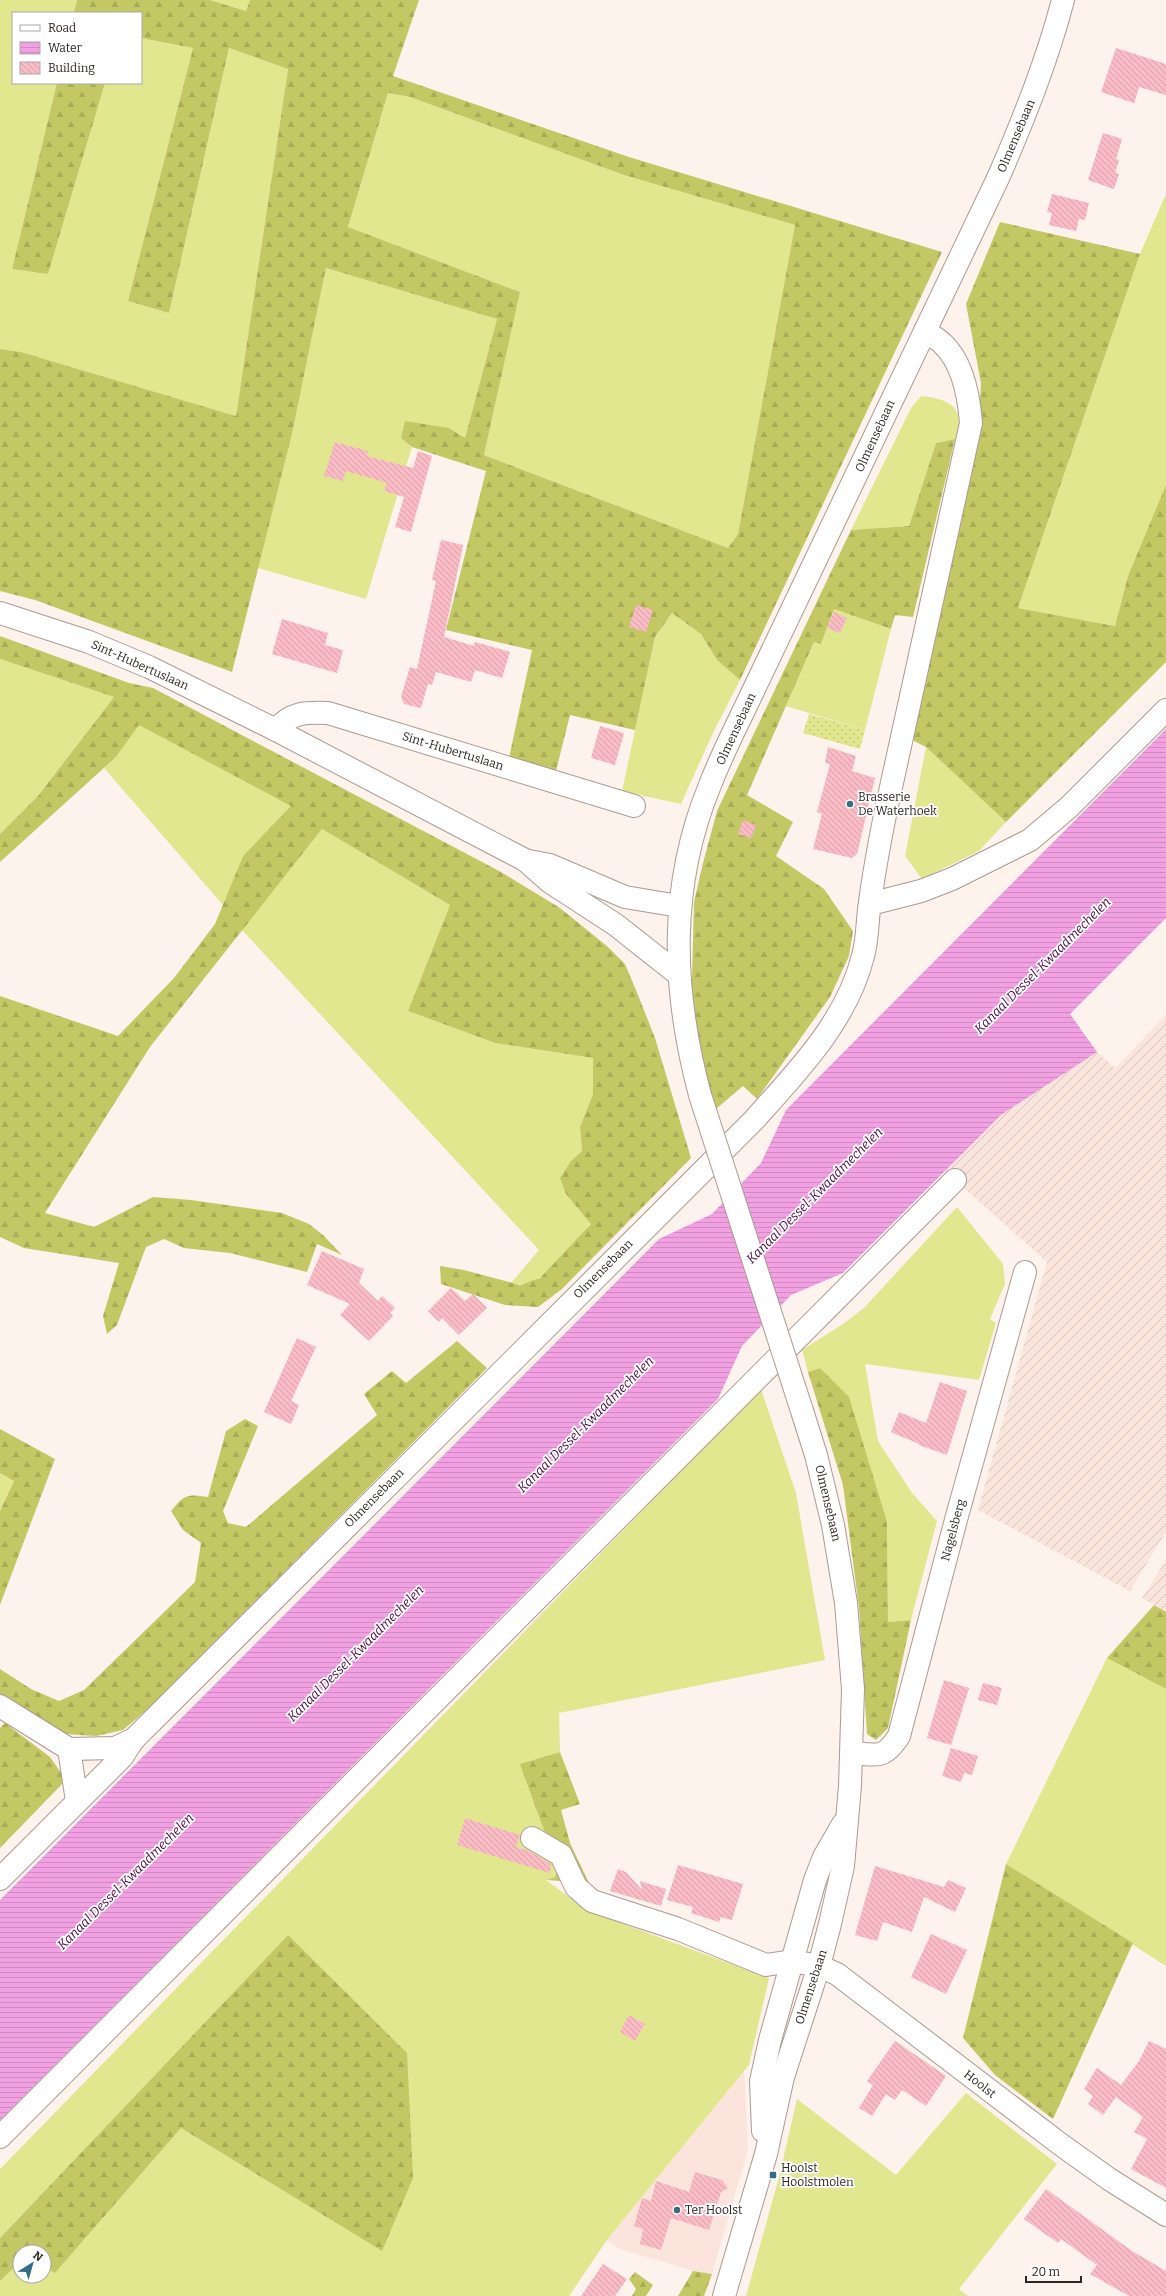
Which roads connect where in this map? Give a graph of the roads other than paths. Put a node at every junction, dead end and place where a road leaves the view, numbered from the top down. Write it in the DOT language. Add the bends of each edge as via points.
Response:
graph roads {
  1 [pos="1063,0"];
  2 [pos="925,331"];
  3 [pos="0,613"];
  4 [pos="1166,710"];
  5 [pos="276,730"];
  6 [pos="634,806"];
  7 [pos="525,860"];
  8 [pos="870,904"];
  9 [pos="679,906"];
  10 [pos="678,974"];
  11 [pos="955,1180"];
  12 [pos="1025,1272"];
  13 [pos="0,1706"];
  14 [pos="134,1740"];
  15 [pos="69,1749"];
  16 [pos="853,1753"];
  17 [pos="77,1801"];
  18 [pos="846,1818"];
  19 [pos="532,1838"];
  20 [pos="0,1879"];
  21 [pos="792,1961"];
  22 [pos="819,1966"];
  23 [pos="0,2137"];
  24 [pos="766,2154"];
  25 [pos="1166,2215"];
  26 [pos="724,2296"];
  1 -- 2 [label="street, Olmensebaan" via="1052,42 1027,110 999,176"];
  2 -- 8 [label="street, Olmensebaan" via="944,344 959,368 970,401 970,423 886,810"];
  2 -- 9 [label="street, Olmensebaan" via="709,786 694,833"];
  3 -- 5 [label="street, Sint-Hubertuslaan" via="90,642 150,667"];
  4 -- 8 [label="street" via="1069,806 1030,840 986,863 921,891"];
  5 -- 6 [label="street, Sint-Hubertuslaan" via="285,719 307,712 328,713"];
  5 -- 7 [label="street, Sint-Hubertuslaan"];
  7 -- 9 [label="street, Sint-Hubertuslaan" via="550,865 625,896"];
  7 -- 10 [label="street, Sint-Hubertuslaan" via="550,882 616,925"];
  8 -- 14 [label="street, Olmensebaan" via="863,956 852,988 837,1017 797,1073 753,1121"];
  9 -- 10 [label="street, Olmensebaan"];
  10 -- 16 [label="street, Olmensebaan, bridge" via="689,1050 700,1095 816,1455 838,1547 846,1603 853,1689"];
  11 -- 23 [label="street"];
  12 -- 16 [label="street, Nagelsberg" via="899,1736 890,1750 881,1754"];
  13 -- 15 [label="street"];
  14 -- 15 [label="street, Olmensebaan" via="115,1748"];
  14 -- 17 [label="street" via="122,1757"];
  15 -- 17 [label="street"];
  16 -- 18 [label="street, Olmensebaan"];
  17 -- 20 [label="street"];
  18 -- 21 [label="street, Olmensebaan" via="824,1857 815,1880"];
  18 -- 22 [label="street, Olmensebaan" via="843,1866"];
  19 -- 21 [label="street" via="561,1855 576,1887 592,1901 678,1929 766,1965"];
  21 -- 22 [label="street, Hoolst"];
  21 -- 24 [label="street, Olmensebaan" via="761,2081 762,2129"];
  22 -- 24 [label="street, Olmensebaan" via="783,2077"];
  22 -- 25 [label="street, Hoolst" via="836,1974 1002,2102 1103,2175"];
  24 -- 26 [label="street, Olmensebaan"];
}
